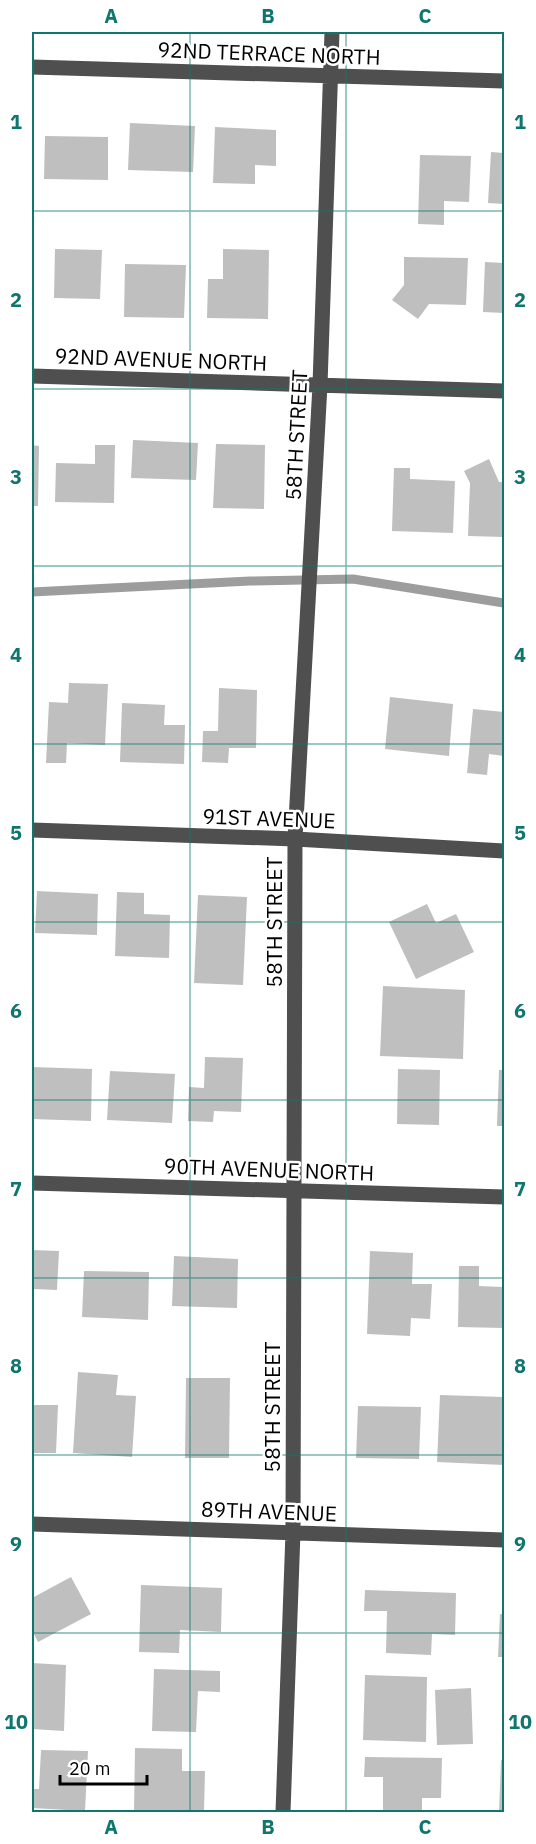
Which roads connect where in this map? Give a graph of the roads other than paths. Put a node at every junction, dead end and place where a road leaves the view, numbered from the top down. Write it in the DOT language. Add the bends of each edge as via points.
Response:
graph roads {
  1 [pos="332,32"];
  2 [pos="32,67"];
  3 [pos="331,76"];
  4 [pos="504,81"];
  5 [pos="32,376"];
  6 [pos="320,385"];
  7 [pos="504,391"];
  8 [pos="32,830"];
  9 [pos="296,839"];
  10 [pos="504,851"];
  11 [pos="32,1183"];
  12 [pos="295,1191"];
  13 [pos="504,1197"];
  14 [pos="32,1524"];
  15 [pos="292,1532"];
  16 [pos="504,1540"];
  17 [pos="283,1812"];
  1 -- 3 [label="street, 58TH STREET"];
  2 -- 3 [label="street, 92ND TERRACE NORTH"];
  3 -- 4 [label="street, 92ND TERRACE NORTH"];
  3 -- 6 [label="street, 58TH STREET"];
  5 -- 6 [label="street, 92ND AVENUE NORTH"];
  6 -- 7 [label="street, 92ND AVENUE NORTH"];
  6 -- 9 [label="street, 58TH STREET"];
  8 -- 9 [label="street, 91ST AVENUE"];
  9 -- 10 [label="street, 91ST AVENUE"];
  9 -- 12 [label="street, 58TH STREET"];
  11 -- 12 [label="street, 90TH AVENUE NORTH"];
  12 -- 13 [label="street, 90TH AVENUE NORTH"];
  12 -- 15 [label="street, 58TH STREET"];
  14 -- 15 [label="street, 89TH AVENUE"];
  15 -- 16 [label="street, 89TH AVENUE"];
  15 -- 17 [label="street, 58TH STREET"];
}
